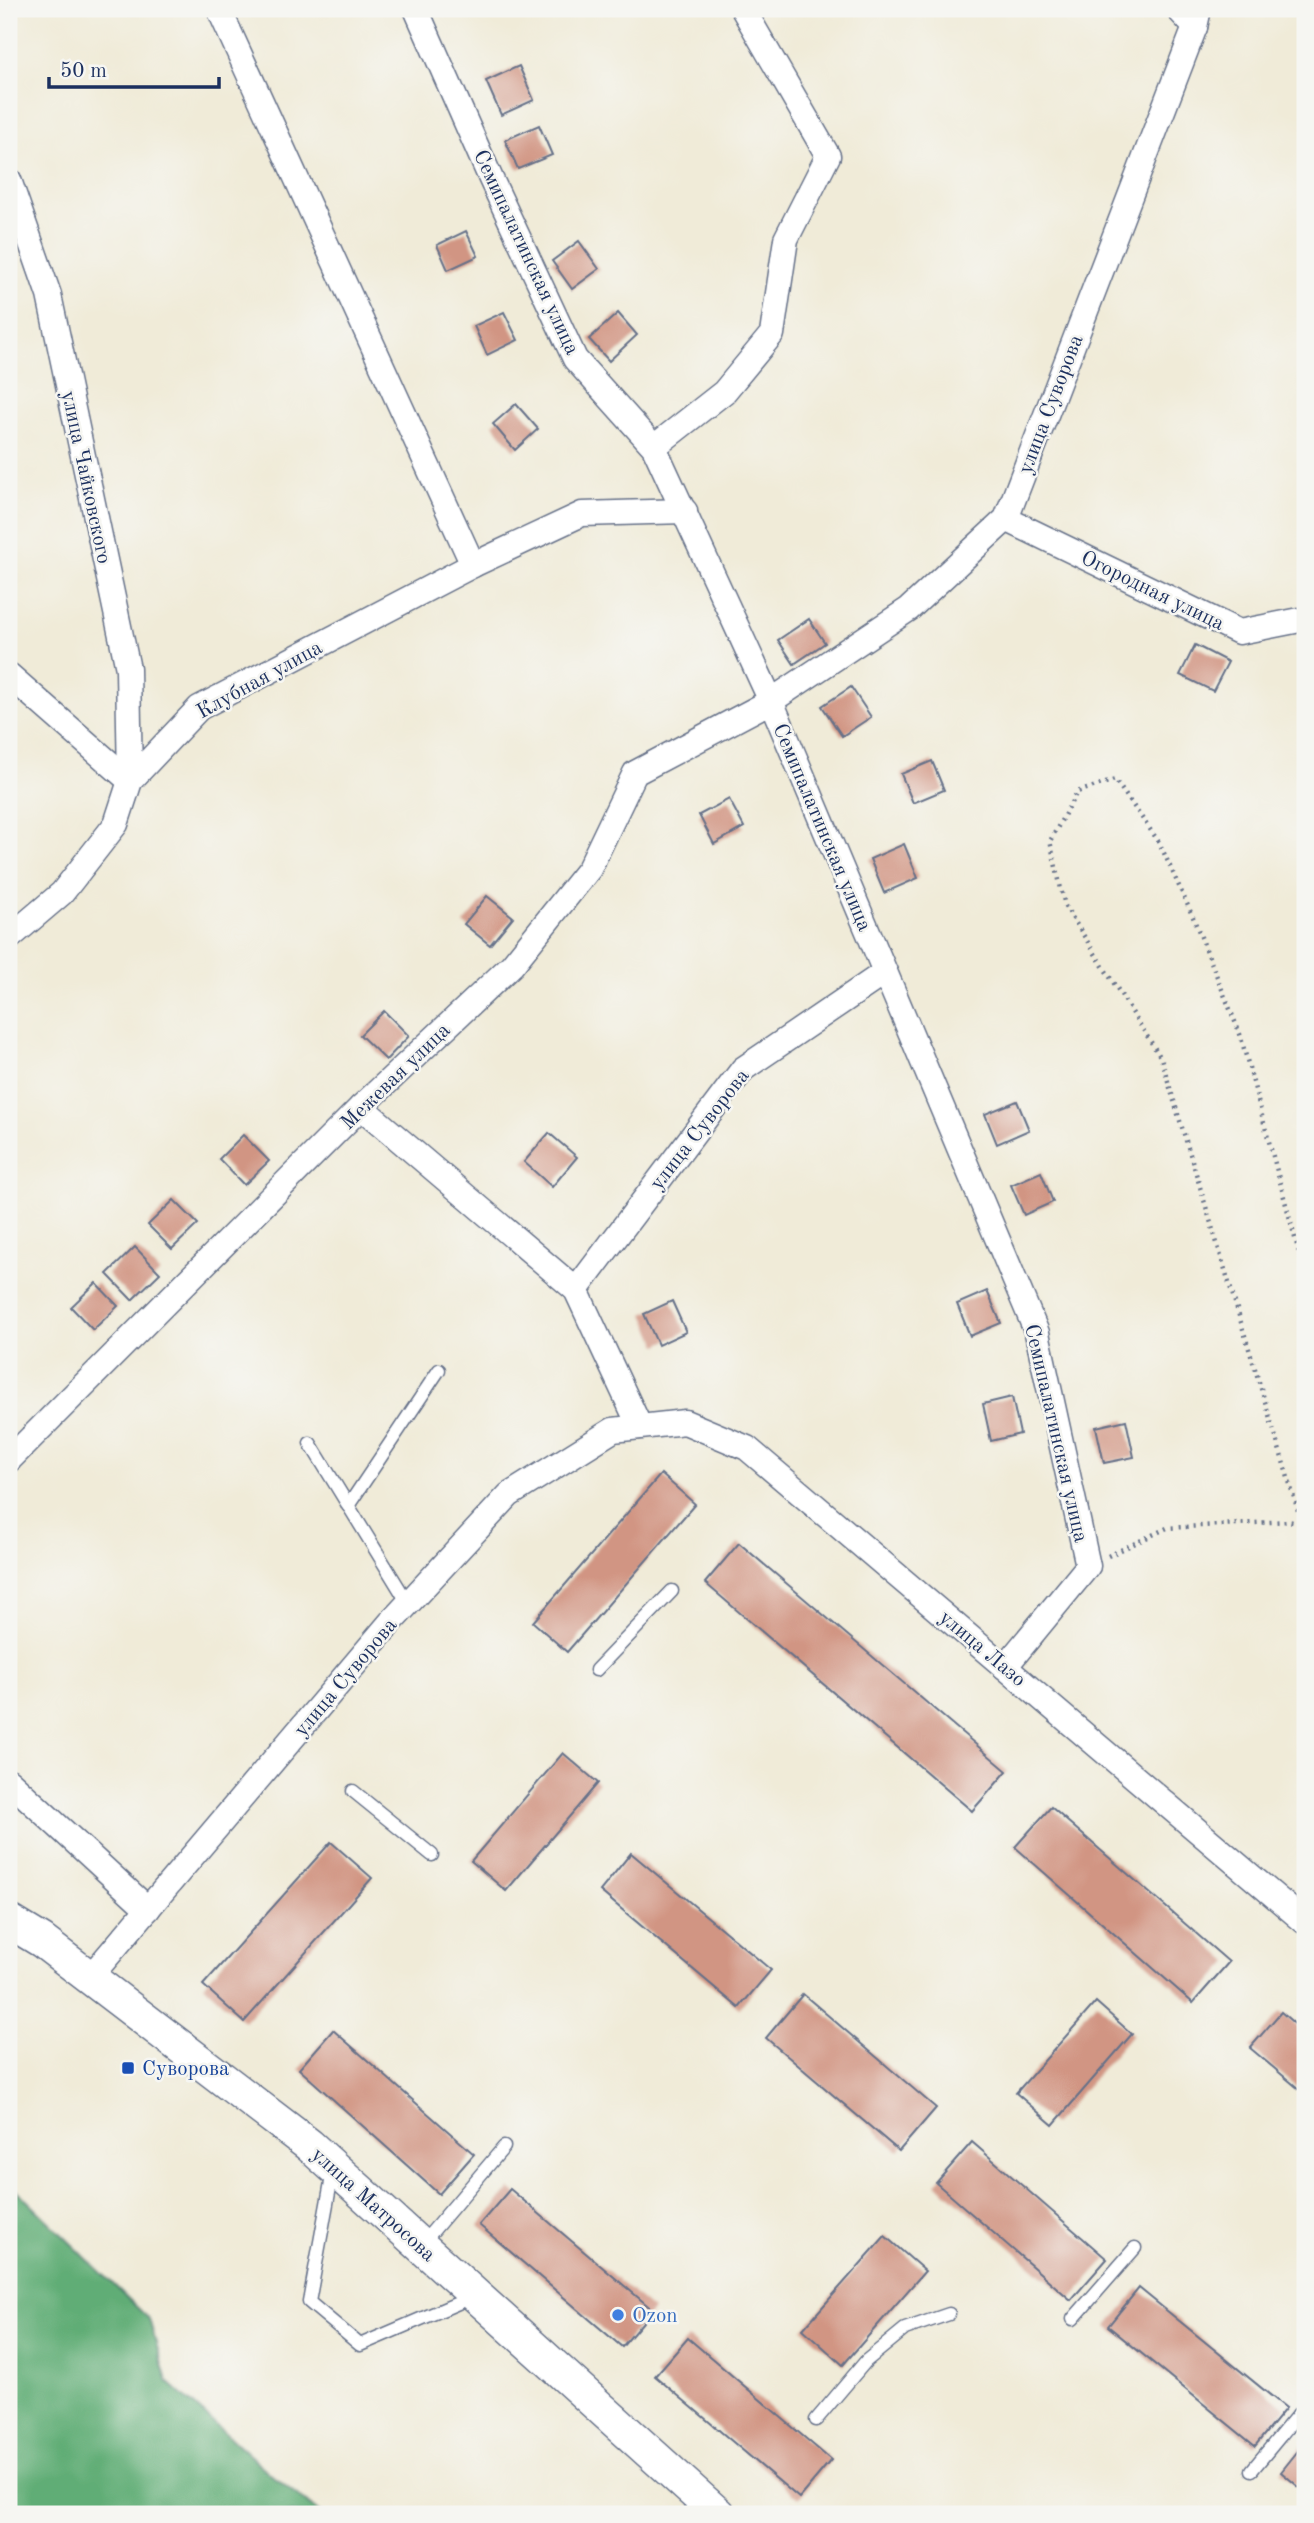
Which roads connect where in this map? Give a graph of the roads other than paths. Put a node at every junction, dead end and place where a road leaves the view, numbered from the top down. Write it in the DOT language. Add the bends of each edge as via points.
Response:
graph roads {
  1 [pos="219,9"];
  2 [pos="416,9"];
  3 [pos="743,9"];
  4 [pos="1178,9"];
  5 [pos="1197,18"];
  6 [pos="9,180"];
  7 [pos="654,447"];
  8 [pos="685,511"];
  9 [pos="1006,519"];
  10 [pos="473,565"];
  11 [pos="1305,619"];
  12 [pos="9,675"];
  13 [pos="771,701"];
  14 [pos="130,781"];
  15 [pos="9,938"];
  16 [pos="884,973"];
  17 [pos="361,1107"];
  18 [pos="576,1290"];
  19 [pos="439,1370"];
  20 [pos="640,1427"];
  21 [pos="310,1443"];
  22 [pos="9,1460"];
  23 [pos="348,1506"];
  24 [pos="672,1591"];
  25 [pos="408,1603"];
  26 [pos="1005,1667"];
  27 [pos="596,1670"];
  28 [pos="9,1781"];
  29 [pos="354,1791"];
  30 [pos="432,1855"];
  31 [pos="148,1909"];
  32 [pos="1303,1915"];
  33 [pos="9,1921"];
  34 [pos="90,1977"];
  35 [pos="504,2147"];
  36 [pos="334,2167"];
  37 [pos="421,2246"];
  38 [pos="1135,2248"];
  39 [pos="476,2295"];
  40 [pos="949,2314"];
  41 [pos="1073,2319"];
  42 [pos="1305,2406"];
  43 [pos="816,2420"];
  44 [pos="1252,2470"];
  45 [pos="718,2514"];
  1 -- 10 [label="street"];
  2 -- 7 [label="street, Семипалатинская улица" via="575,359"];
  3 -- 7 [label="street" via="828,156 786,239 772,334 724,392"];
  4 -- 5 [label="street"];
  5 -- 9 [label="street, улица Суворова"];
  6 -- 14 [label="street, улица Чайковского" via="49,295 128,669"];
  7 -- 8 [label="street, Семипалатинская улица"];
  8 -- 10 [label="street, Клубная улица" via="582,514"];
  8 -- 13 [label="street, Семипалатинская улица"];
  9 -- 11 [label="street, Огородная улица" via="1239,632"];
  9 -- 13 [label="street, улица Суворова" via="909,609"];
  10 -- 14 [label="street, Клубная улица" via="199,708"];
  12 -- 14 [label="street"];
  13 -- 16 [label="street, Семипалатинская улица"];
  13 -- 17 [label="street, Межевая улица" via="635,773 589,869 512,965"];
  14 -- 15 [label="street, Клубная улица" via="116,824 62,892"];
  16 -- 18 [label="street, улица Суворова" via="743,1069"];
  16 -- 26 [label="street, Семипалатинская улица" via="1037,1333 1088,1566"];
  17 -- 18 [label="street"];
  17 -- 22 [label="street, Межевая улица"];
  18 -- 20 [label="street"];
  19 -- 23 [label="lane"];
  20 -- 25 [label="street, улица Суворова" via="613,1430 509,1495"];
  20 -- 26 [label="street, улица Лазо" via="685,1422 747,1447"];
  21 -- 23 [label="lane"];
  23 -- 25 [label="lane"];
  24 -- 27 [label="lane"];
  25 -- 31 [label="street, улица Суворова"];
  26 -- 32 [label="street, улица Лазо"];
  28 -- 31 [label="street"];
  29 -- 30 [label="lane"];
  31 -- 34 [label="street, улица Суворова"];
  33 -- 34 [label="main road, улица Матросова"];
  34 -- 36 [label="main road, улица Матросова"];
  35 -- 37 [label="lane"];
  36 -- 37 [label="main road, улица Матросова"];
  36 -- 39 [label="lane" via="309,2302 360,2345"];
  37 -- 39 [label="main road, улица Матросова"];
  38 -- 41 [label="lane"];
  39 -- 45 [label="main road, улица Матросова"];
  40 -- 43 [label="lane" via="905,2329 866,2361"];
  42 -- 44 [label="lane"];
}
